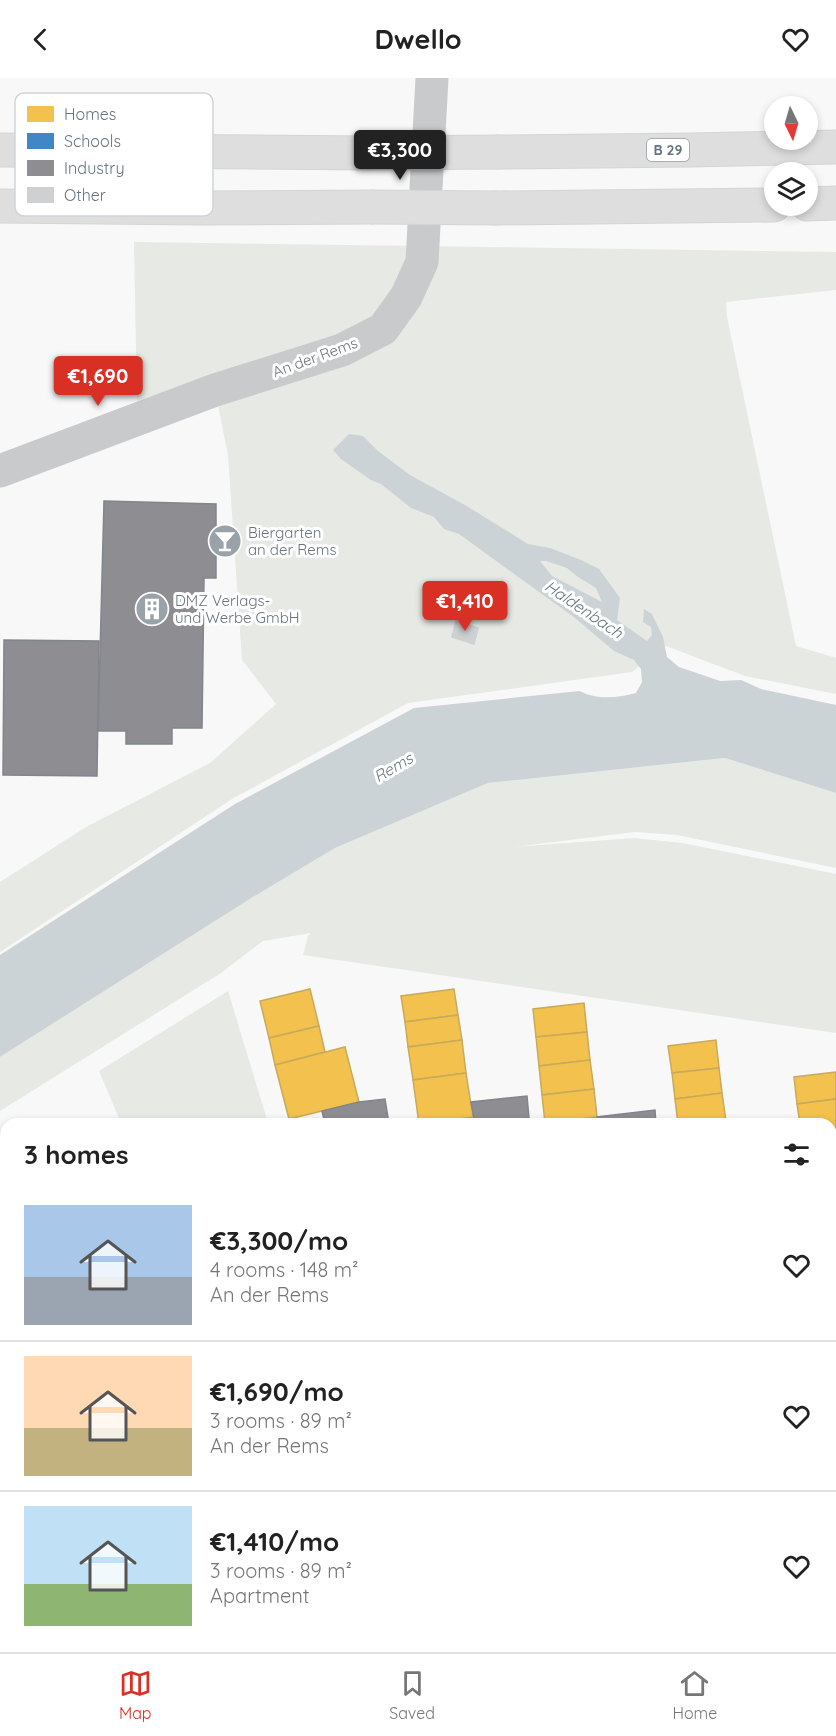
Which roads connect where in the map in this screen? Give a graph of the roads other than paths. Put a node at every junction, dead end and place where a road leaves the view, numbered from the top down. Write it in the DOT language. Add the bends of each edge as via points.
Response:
graph roads {
  1 [pos="432,78"];
  2 [pos="836,147"];
  3 [pos="0,150"];
  4 [pos="15,150"];
  5 [pos="213,152"];
  6 [pos="836,203"];
  7 [pos="818,204"];
  8 [pos="764,205"];
  9 [pos="0,206"];
  10 [pos="15,206"];
  11 [pos="213,208"];
  12 [pos="0,471"];
  1 -- 12 [label="street, An der Rems" via="422,262 406,297 383,329 342,350 215,390"];
  2 -- 5 [label="highway, B 29, bridge"];
  3 -- 4 [label="highway, B 29, bridge"];
  6 -- 7 [label="highway"];
  8 -- 11 [label="highway, bridge"];
  9 -- 10 [label="highway, bridge"];
}
